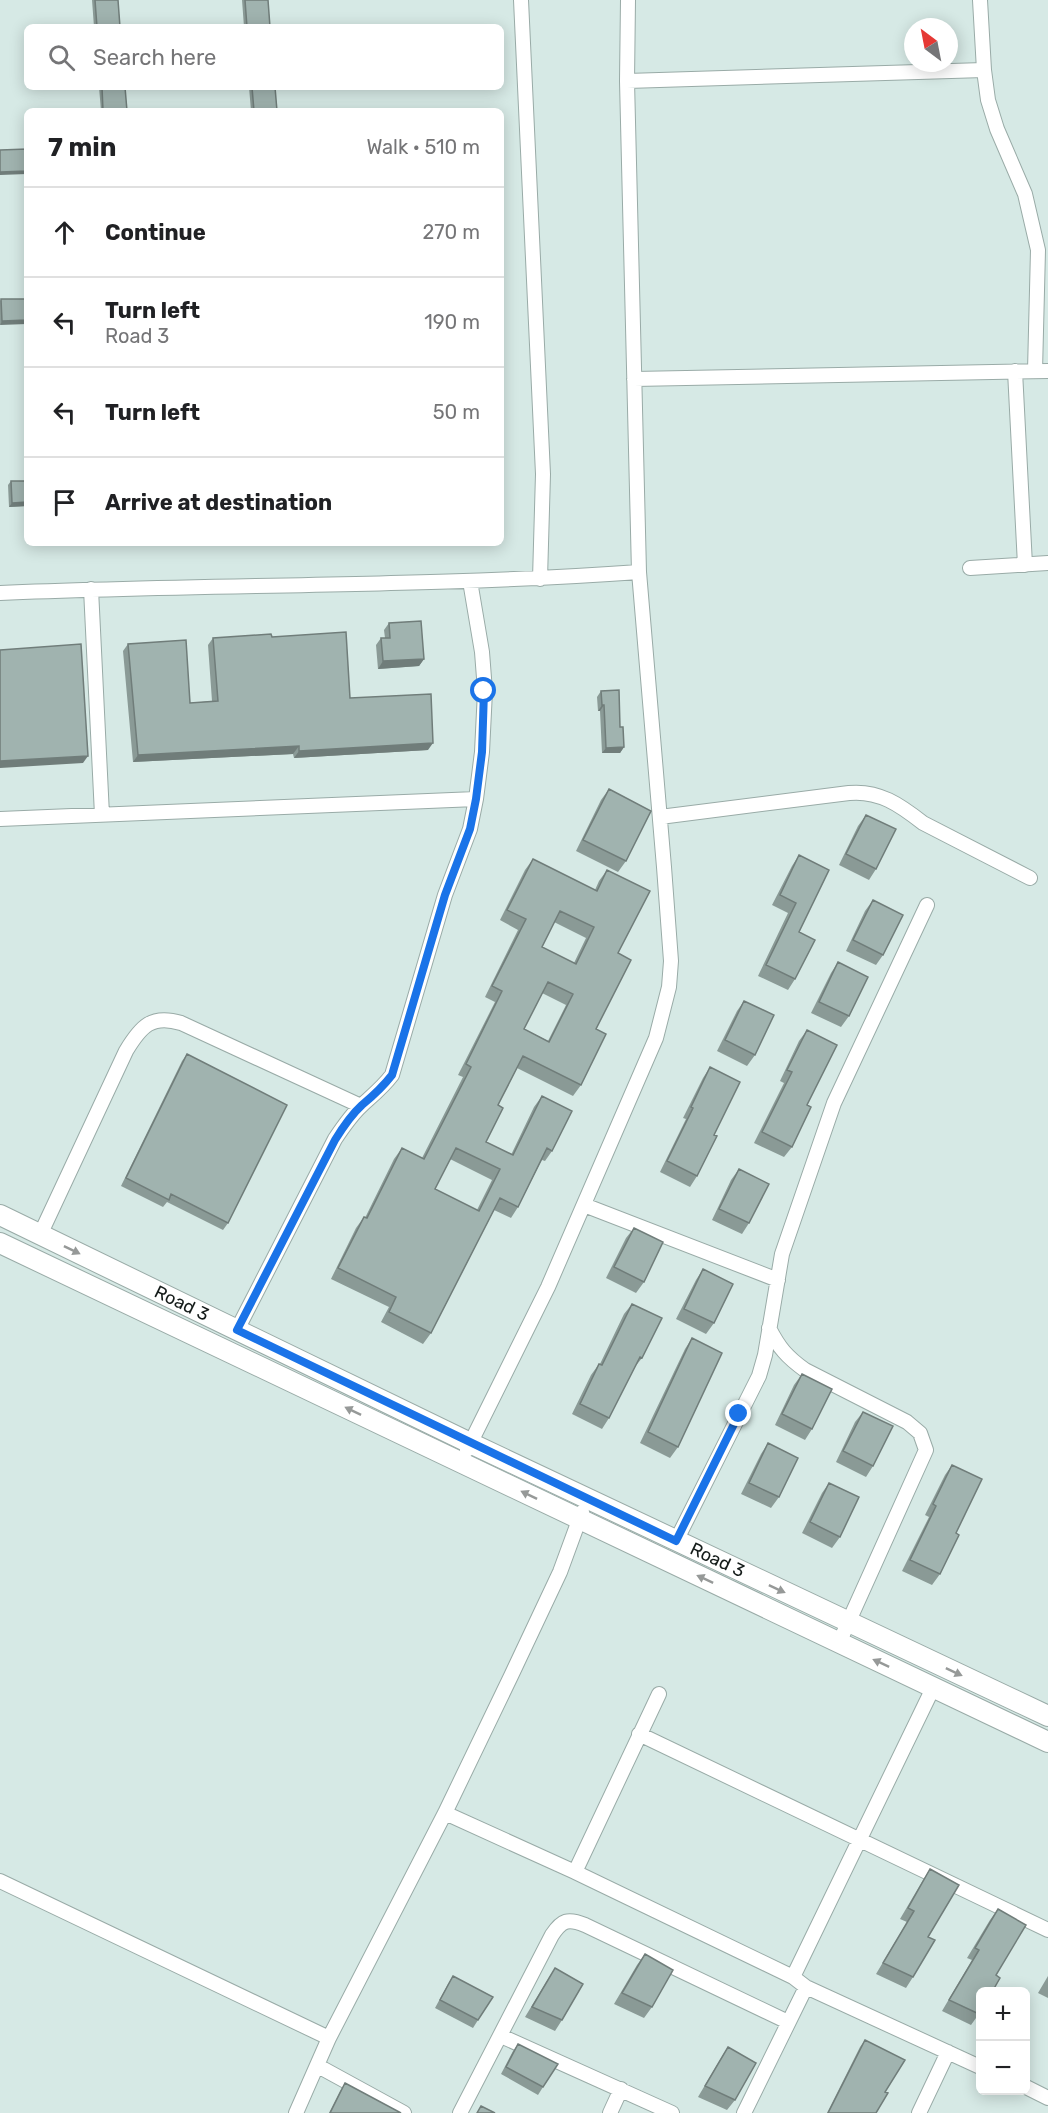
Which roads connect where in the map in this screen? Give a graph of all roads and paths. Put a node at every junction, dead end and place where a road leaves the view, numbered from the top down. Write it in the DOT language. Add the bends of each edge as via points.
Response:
graph roads {
  1 [pos="521,0"];
  2 [pos="628,0"];
  3 [pos="980,0"];
  4 [pos="984,70"];
  5 [pos="627,81"];
  6 [pos="1015,371"];
  7 [pos="1041,371"];
  8 [pos="634,379"];
  9 [pos="1048,563"];
  10 [pos="1024,565"];
  11 [pos="970,568"];
  12 [pos="639,572"];
  13 [pos="540,579"];
  14 [pos="470,581"];
  15 [pos="91,589"];
  16 [pos="0,593"];
  17 [pos="476,799"];
  18 [pos="102,815"];
  19 [pos="660,817"];
  20 [pos="0,819"];
  21 [pos="1030,878"];
  22 [pos="927,905"];
  23 [pos="361,1106"];
  24 [pos="584,1205"];
  25 [pos="0,1215"];
  26 [pos="40,1234"];
  27 [pos="0,1243"];
  28 [pos="778,1280"];
  29 [pos="769,1328"];
  30 [pos="237,1330"];
  31 [pos="470,1443"];
  32 [pos="460,1462"];
  33 [pos="588,1499"];
  34 [pos="579,1519"];
  35 [pos="676,1541"];
  36 [pos="847,1622"];
  37 [pos="838,1643"];
  38 [pos="933,1688"];
  39 [pos="659,1694"];
  40 [pos="1048,1716"];
  41 [pos="639,1734"];
  42 [pos="1048,1742"];
  43 [pos="445,1813"];
  44 [pos="858,1839"];
  45 [pos="575,1872"];
  46 [pos="0,1881"];
  47 [pos="1048,1930"];
  48 [pos="793,1977"];
  49 [pos="806,1987"];
  50 [pos="788,2022"];
  51 [pos="501,2036"];
  52 [pos="329,2038"];
  53 [pos="948,2052"];
  54 [pos="976,2065"];
  55 [pos="318,2066"];
  56 [pos="621,2089"];
  57 [pos="1030,2089"];
  58 [pos="1048,2098"];
  59 [pos="296,2113"];
  60 [pos="404,2113"];
  61 [pos="460,2113"];
  62 [pos="610,2113"];
  63 [pos="672,2113"];
  64 [pos="744,2113"];
  65 [pos="919,2113"];
  1 -- 13 [label="street" via="543,474"];
  2 -- 5 [label="street"];
  3 -- 4 [label="street"];
  4 -- 5 [label="street"];
  4 -- 7 [label="street" via="988,100 1025,194 1038,250"];
  5 -- 8 [label="street"];
  6 -- 7 [label="street"];
  6 -- 8 [label="street"];
  6 -- 10 [label="street"];
  8 -- 12 [label="street"];
  9 -- 10 [label="street"];
  10 -- 11 [label="street"];
  12 -- 13 [label="street"];
  12 -- 19 [label="street"];
  13 -- 14 [label="street"];
  14 -- 15 [label="street"];
  14 -- 17 [label="street" via="484,691"];
  15 -- 16 [label="street"];
  15 -- 18 [label="street"];
  17 -- 18 [label="street"];
  17 -- 23 [label="street" via="392,1075"];
  18 -- 20 [label="street"];
  19 -- 21 [label="street" via="873,793"];
  19 -- 24 [label="street" via="671,962 669,987 656,1038"];
  22 -- 28 [label="street" via="834,1104 787,1234"];
  23 -- 26 [label="street" via="181,1023 166,1018 151,1022 126,1051"];
  23 -- 30 [label="street" via="335,1140"];
  24 -- 28 [label="street"];
  24 -- 31 [label="street"];
  25 -- 26 [label="street, Road 3"];
  26 -- 30 [label="street, Road 3, one-way"];
  32 -- 27 [label="street, Road 3, one-way"];
  28 -- 29 [label="street"];
  29 -- 35 [label="street" via="759,1376"];
  29 -- 36 [label="street" via="790,1360 907,1422 920,1433 926,1450"];
  30 -- 31 [label="street, Road 3"];
  31 -- 32 [label="street"];
  31 -- 33 [label="street, Road 3"];
  34 -- 32 [label="street, Road 3, one-way"];
  33 -- 34 [label="street"];
  33 -- 35 [label="street, Road 3"];
  37 -- 34 [label="street, Road 3, one-way"];
  34 -- 43 [label="street" via="560,1572"];
  35 -- 36 [label="street, Road 3, one-way"];
  36 -- 37 [label="street"];
  36 -- 40 [label="street, Road 3, one-way"];
  38 -- 37 [label="street, Road 3, one-way"];
  38 -- 42 [label="street, Road 3"];
  38 -- 44 [label="street"];
  39 -- 41 [label="street"];
  41 -- 44 [label="street"];
  41 -- 45 [label="street"];
  43 -- 45 [label="street"];
  43 -- 52 [label="street"];
  44 -- 47 [label="street"];
  44 -- 48 [label="street"];
  45 -- 48 [label="street"];
  46 -- 52 [label="street"];
  48 -- 49 [label="street"];
  49 -- 50 [label="street"];
  49 -- 53 [label="street"];
  50 -- 51 [label="street" via="585,1925 566,1921 552,1935"];
  50 -- 64 [label="street"];
  51 -- 56 [label="street"];
  51 -- 61 [label="street"];
  52 -- 55 [label="street"];
  53 -- 54 [label="street"];
  53 -- 65 [label="street"];
  55 -- 59 [label="street"];
  55 -- 60 [label="street"];
  56 -- 62 [label="street"];
  56 -- 63 [label="street"];
  57 -- 58 [label="street"];
}
